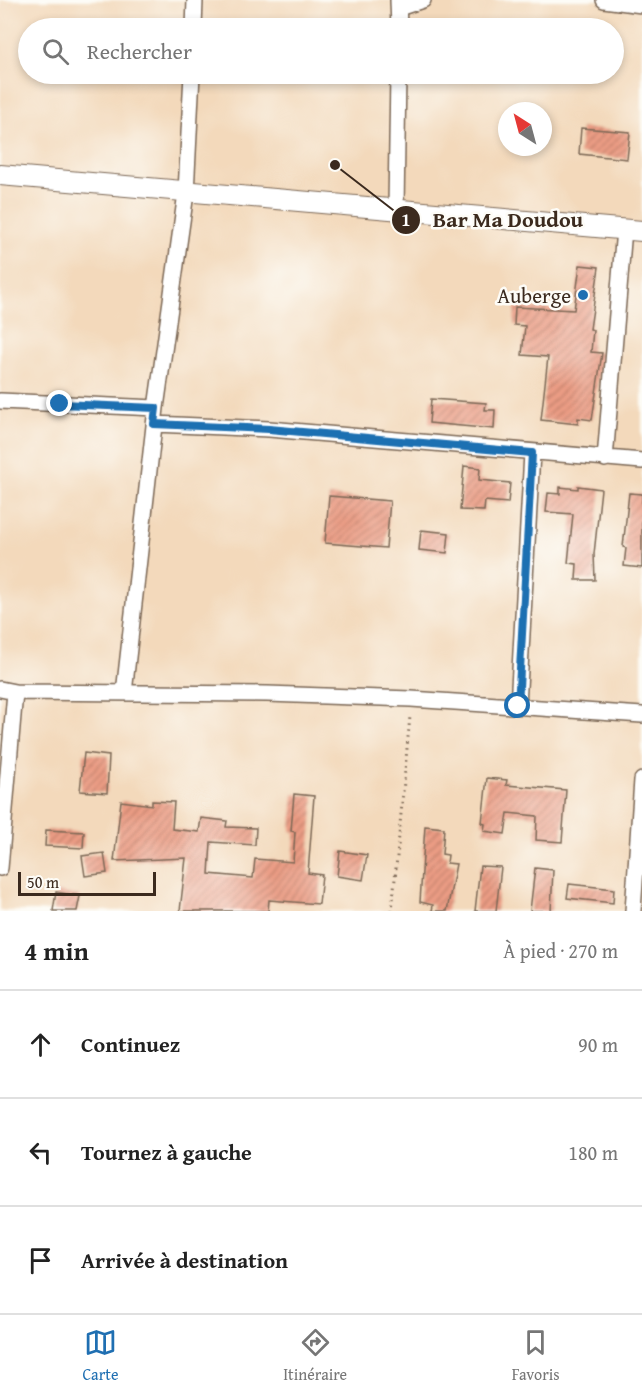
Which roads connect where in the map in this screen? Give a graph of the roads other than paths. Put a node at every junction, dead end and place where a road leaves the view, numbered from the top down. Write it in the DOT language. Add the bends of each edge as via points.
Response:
graph roads {
  1 [pos="195,0"];
  2 [pos="423,0"];
  3 [pos="604,0"];
  4 [pos="399,4"];
  5 [pos="642,4"];
  6 [pos="194,18"];
  7 [pos="191,84"];
  8 [pos="398,84"];
  9 [pos="0,175"];
  10 [pos="186,193"];
  11 [pos="396,208"];
  12 [pos="633,230"];
  13 [pos="0,401"];
  14 [pos="156,408"];
  15 [pos="154,424"];
  16 [pos="532,453"];
  17 [pos="605,459"];
  18 [pos="642,461"];
  19 [pos="8,691"];
  20 [pos="124,693"];
  21 [pos="518,706"];
  22 [pos="642,715"];
  23 [pos="642,780"];
  24 [pos="0,868"];
  25 [pos="633,911"];
  1 -- 6 [label="street"];
  2 -- 4 [label="street"];
  3 -- 5 [label="street"];
  7 -- 10 [label="street"];
  8 -- 11 [label="street"];
  9 -- 10 [label="street"];
  10 -- 11 [label="street"];
  10 -- 14 [label="street"];
  11 -- 12 [label="street"];
  12 -- 17 [label="street"];
  13 -- 14 [label="street"];
  14 -- 15 [label="street"];
  15 -- 16 [label="street" via="269,429"];
  15 -- 20 [label="street"];
  16 -- 17 [label="street"];
  16 -- 21 [label="street"];
  17 -- 18 [label="street"];
  19 -- 20 [label="street"];
  19 -- 24 [label="street"];
  20 -- 21 [label="street" via="267,694"];
  21 -- 22 [label="street"];
  23 -- 25 [label="street"];
}
